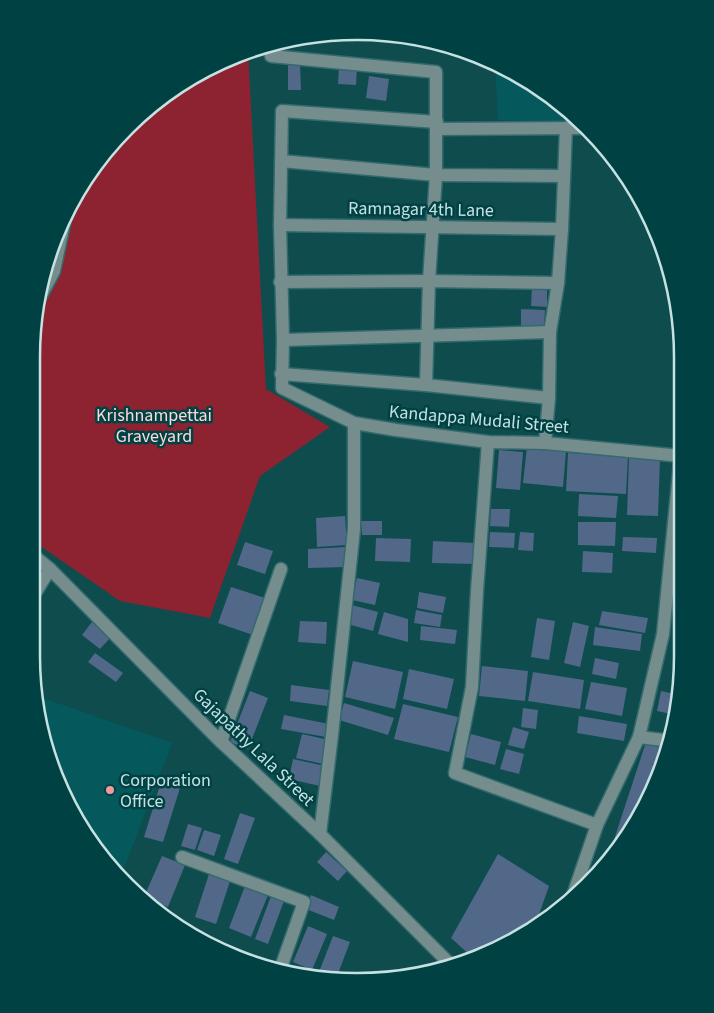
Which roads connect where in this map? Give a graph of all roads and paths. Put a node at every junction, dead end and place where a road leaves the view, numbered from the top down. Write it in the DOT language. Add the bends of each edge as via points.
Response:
graph roads {
  1 [pos="271,56"];
  2 [pos="437,125"];
  3 [pos="566,128"];
  4 [pos="576,128"];
  5 [pos="281,161"];
  6 [pos="436,175"];
  7 [pos="564,176"];
  8 [pos="280,225"];
  9 [pos="432,227"];
  10 [pos="562,229"];
  11 [pos="59,250"];
  12 [pos="50,278"];
  13 [pos="429,281"];
  14 [pos="280,282"];
  15 [pos="558,283"];
  16 [pos="550,332"];
  17 [pos="428,334"];
  18 [pos="283,340"];
  19 [pos="281,374"];
  20 [pos="426,385"];
  21 [pos="549,398"];
  22 [pos="354,423"];
  23 [pos="488,442"];
  24 [pos="545,444"];
  25 [pos="674,455"];
  26 [pos="674,543"];
  27 [pos="40,561"];
  28 [pos="50,569"];
  29 [pos="281,569"];
  30 [pos="40,585"];
  31 [pos="639,737"];
  32 [pos="662,740"];
  33 [pos="221,742"];
  34 [pos="597,825"];
  35 [pos="320,834"];
  36 [pos="182,857"];
  37 [pos="577,884"];
  38 [pos="446,960"];
  39 [pos="282,964"];
  1 -- 2 [label="street" via="436,72"];
  2 -- 3 [label="street"];
  2 -- 5 [label="street" via="282,111"];
  2 -- 6 [label="street"];
  3 -- 4 [label="street"];
  3 -- 7 [label="street"];
  5 -- 6 [label="street"];
  5 -- 8 [label="street"];
  6 -- 7 [label="street"];
  6 -- 9 [label="street"];
  7 -- 10 [label="street"];
  8 -- 9 [label="street, Ramnagar 4th Lane"];
  8 -- 14 [label="street"];
  9 -- 10 [label="street, Ramnagar 4th Lane"];
  9 -- 13 [label="street"];
  10 -- 15 [label="street"];
  11 -- 12 [label="street"];
  13 -- 14 [label="street"];
  13 -- 15 [label="street"];
  13 -- 17 [label="street"];
  14 -- 18 [label="street"];
  15 -- 16 [label="street"];
  16 -- 17 [label="street"];
  16 -- 21 [label="street"];
  17 -- 18 [label="street"];
  17 -- 20 [label="street"];
  18 -- 19 [label="street"];
  19 -- 20 [label="street"];
  19 -- 22 [label="street, Kandappa Mudali Street" via="282,388"];
  20 -- 21 [label="street"];
  21 -- 24 [label="street"];
  22 -- 23 [label="street, Kandappa Mudali Street"];
  22 -- 35 [label="street" via="354,528"];
  23 -- 24 [label="street, Kandappa Mudali Street"];
  23 -- 34 [label="street" via="472,687 455,773"];
  24 -- 25 [label="street, Kandappa Mudali Street"];
  26 -- 31 [label="street" via="663,634"];
  27 -- 28 [label="street, Gajapathy Lala Street"];
  28 -- 30 [label="street"];
  28 -- 33 [label="street, Gajapathy Lala Street"];
  29 -- 33 [label="street"];
  31 -- 32 [label="street"];
  31 -- 34 [label="street"];
  33 -- 35 [label="street, Gajapathy Lala Street"];
  34 -- 37 [label="street"];
  35 -- 38 [label="street, Gajapathy Lala Street"];
  36 -- 39 [label="street" via="304,902"];
}
